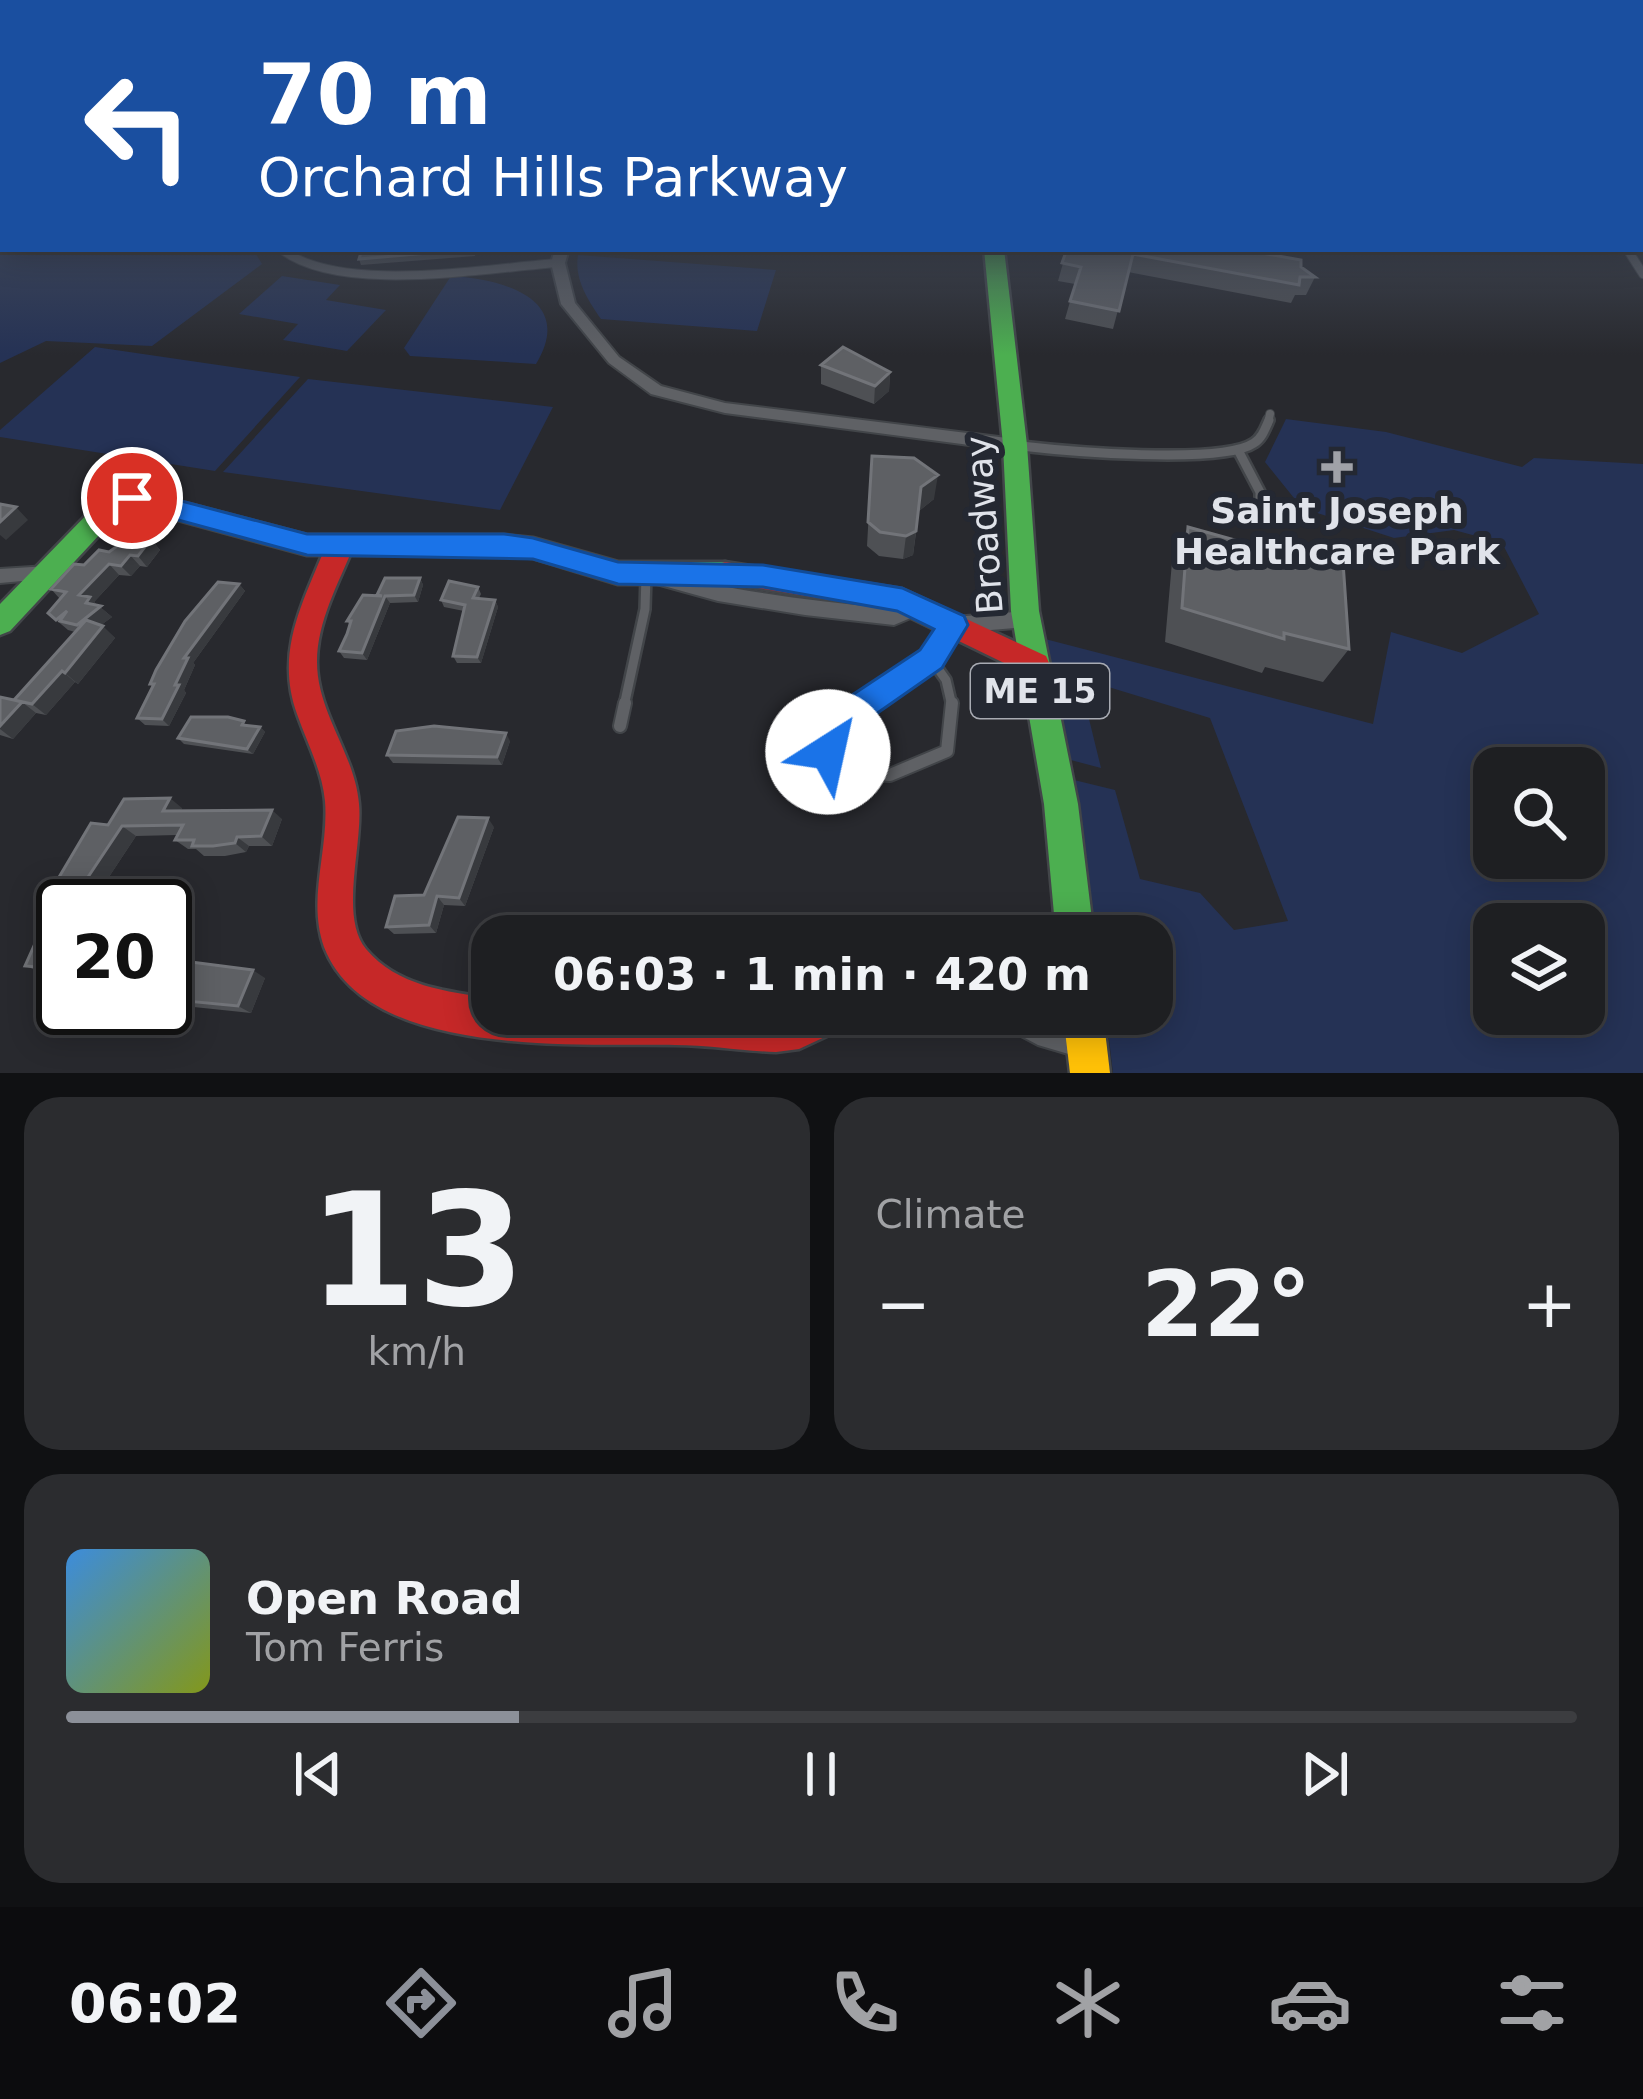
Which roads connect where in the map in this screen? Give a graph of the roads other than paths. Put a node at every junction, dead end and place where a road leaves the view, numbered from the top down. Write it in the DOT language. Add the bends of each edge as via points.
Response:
graph roads {
  1 [pos="288,255"];
  2 [pos="995,255"];
  3 [pos="560,256"];
  4 [pos="1270,414"];
  5 [pos="1015,445"];
  6 [pos="1238,450"];
  7 [pos="1260,504"];
  8 [pos="339,548"];
  9 [pos="48,573"];
  10 [pos="0,575"];
  11 [pos="651,576"];
  12 [pos="1027,619"];
  13 [pos="0,623"];
  14 [pos="953,625"];
  15 [pos="931,659"];
  16 [pos="1035,665"];
  17 [pos="620,726"];
  18 [pos="1073,915"];
  19 [pos="471,1014"];
  20 [pos="1043,1035"];
  21 [pos="1088,1060"];
  1 -- 3 [label="lane" via="300,266 348,273"];
  2 -- 5 [label="street, Broadway / ME 15"];
  3 -- 5 [label="street" via="568,304 614,360 656,390 725,408"];
  4 -- 6 [label="lane" via="1265,432"];
  5 -- 6 [label="lane"];
  5 -- 12 [label="street, Broadway / ME 15"];
  6 -- 7 [label="lane"];
  8 -- 9 [label="street" via="270,538 132,498 106,511"];
  8 -- 11 [label="street" via="504,545"];
  8 -- 19 [label="street" via="308,628 303,682 342,802 336,920 350,961 368,983 390,996"];
  9 -- 10 [label="street"];
  9 -- 13 [label="street"];
  11 -- 14 [label="street" via="763,576 902,600"];
  11 -- 17 [label="lane"];
  12 -- 14 [label="street"];
  12 -- 16 [label="street, Broadway / ME 15"];
  14 -- 15 [label="lane"];
  14 -- 16 [label="street"];
  15 -- 15 [label="lane" via="831,727 836,772 890,775 947,751 955,713 949,678"];
  16 -- 18 [label="street, Broadway / ME 15"];
  20 -- 21 [label="street"];
}
